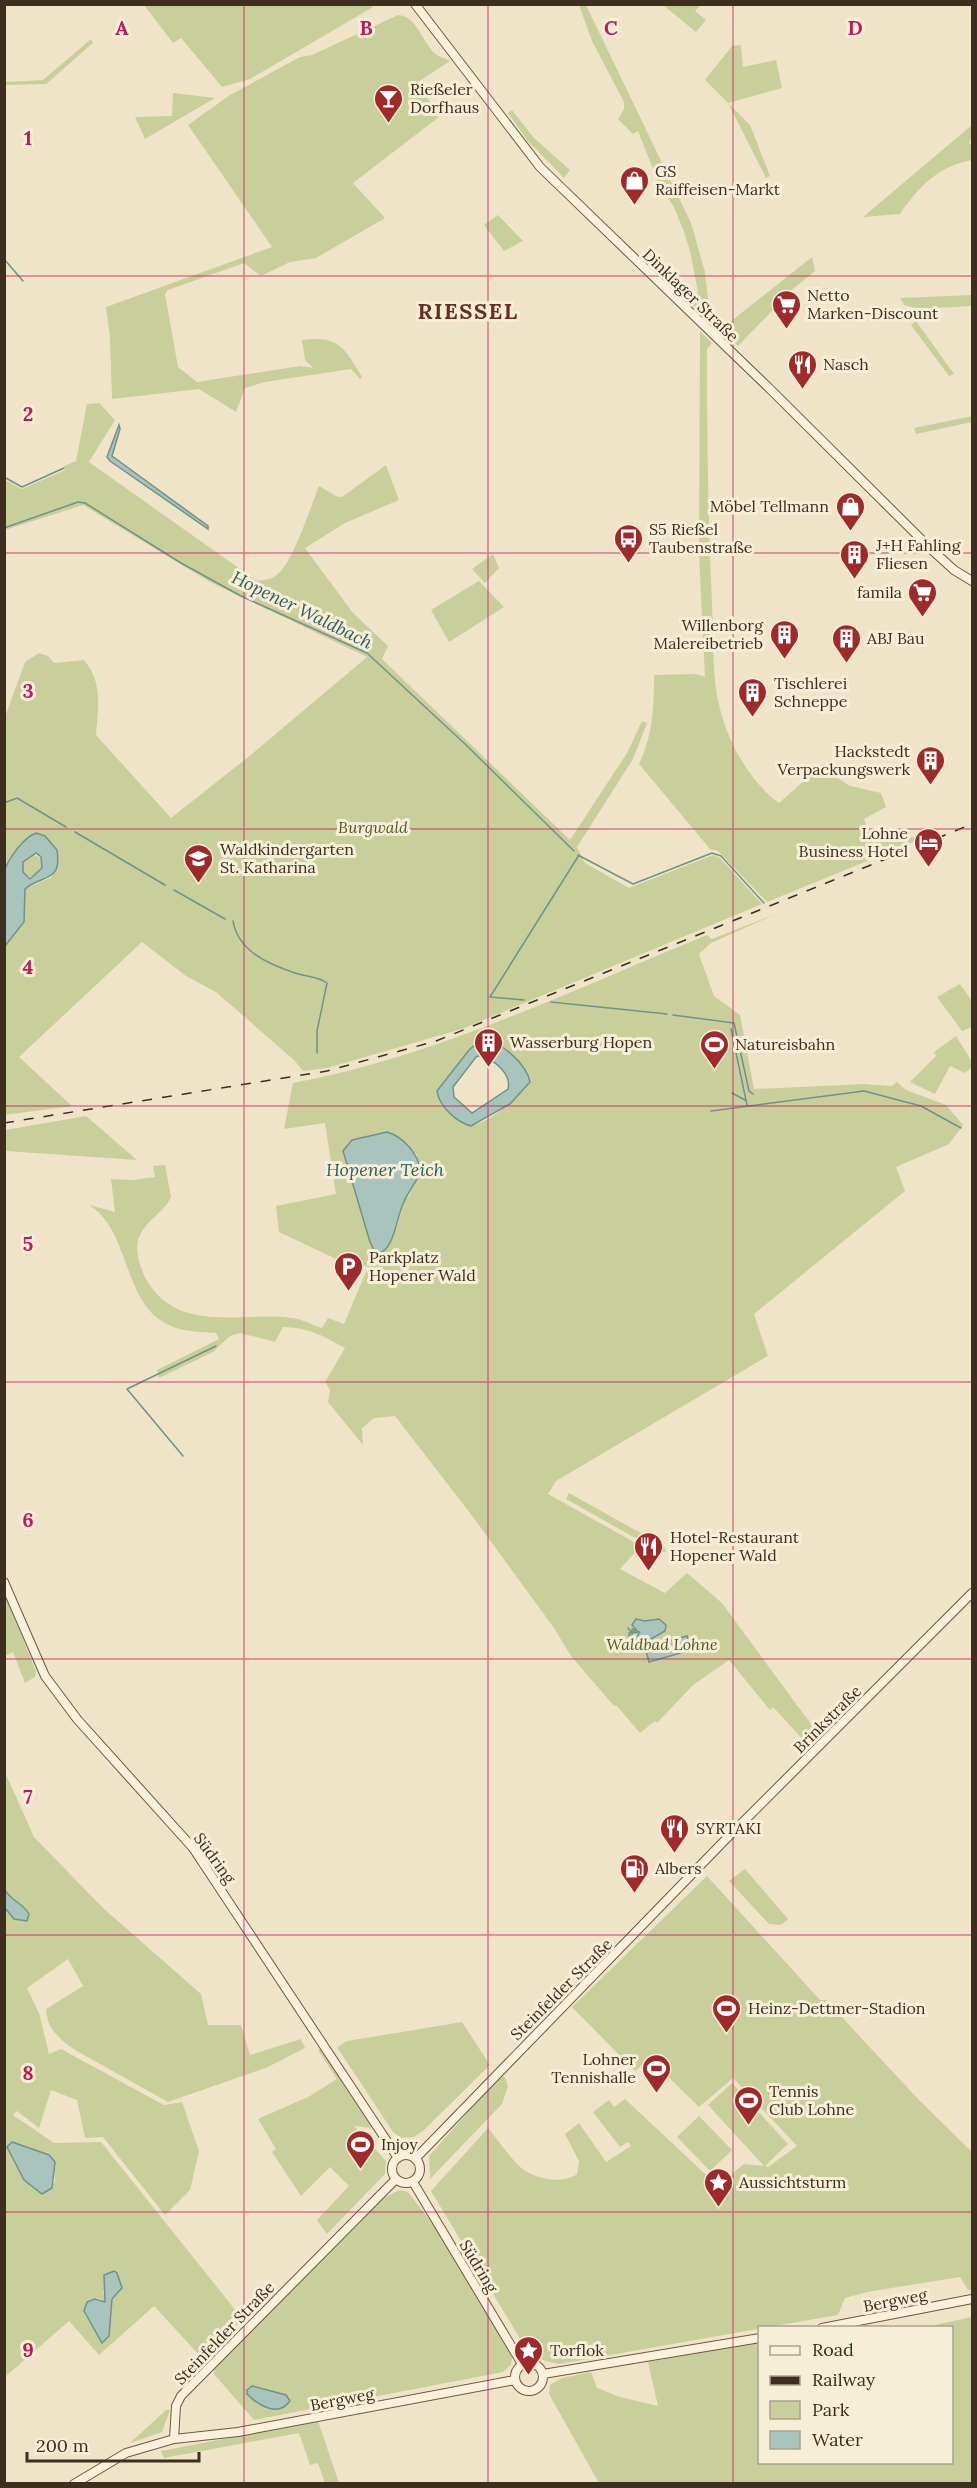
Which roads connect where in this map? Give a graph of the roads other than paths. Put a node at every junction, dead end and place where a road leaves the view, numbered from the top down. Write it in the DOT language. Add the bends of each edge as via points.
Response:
graph roads {
  1 [pos="415,4"];
  2 [pos="972,581"];
  3 [pos="4,1582"];
  4 [pos="972,1593"];
  5 [pos="702,1864"];
  6 [pos="398,2158"];
  7 [pos="415,2159"];
  8 [pos="396,2180"];
  9 [pos="413,2182"];
  10 [pos="972,2299"];
  11 [pos="832,2326"];
  12 [pos="758,2338"];
  13 [pos="522,2364"];
  14 [pos="543,2374"];
  15 [pos="515,2380"];
  16 [pos="174,2439"];
  17 [pos="74,2484"];
  1 -- 2 [label="main road, Dinklager Straße" via="515,137 561,189 770,388 932,550"];
  3 -- 6 [label="main road, Südring" via="45,1677 77,1719 193,1848"];
  4 -- 5 [label="main road, Brinkstraße"];
  5 -- 7 [label="main road, Steinfelder Straße"];
  6 -- 7 [label="main road" via="406,2155"];
  6 -- 8 [label="main road" via="392,2166"];
  7 -- 9 [label="main road" via="420,2172"];
  8 -- 9 [label="main road" via="404,2184"];
  8 -- 16 [label="main road, Steinfelder Straße" via="181,2396 176,2406"];
  9 -- 13 [label="main road, Südring"];
  10 -- 11 [label="main road, Bergweg"];
  12 -- 14 [label="main road"];
  13 -- 14 [label="main road" via="535,2364"];
  13 -- 15 [label="main road"];
  14 -- 15 [label="main road, Bergweg" via="542,2384 532,2391 521,2389"];
  15 -- 16 [label="main road, Bergweg" via="238,2432"];
  16 -- 17 [label="main road" via="126,2453"];
}
